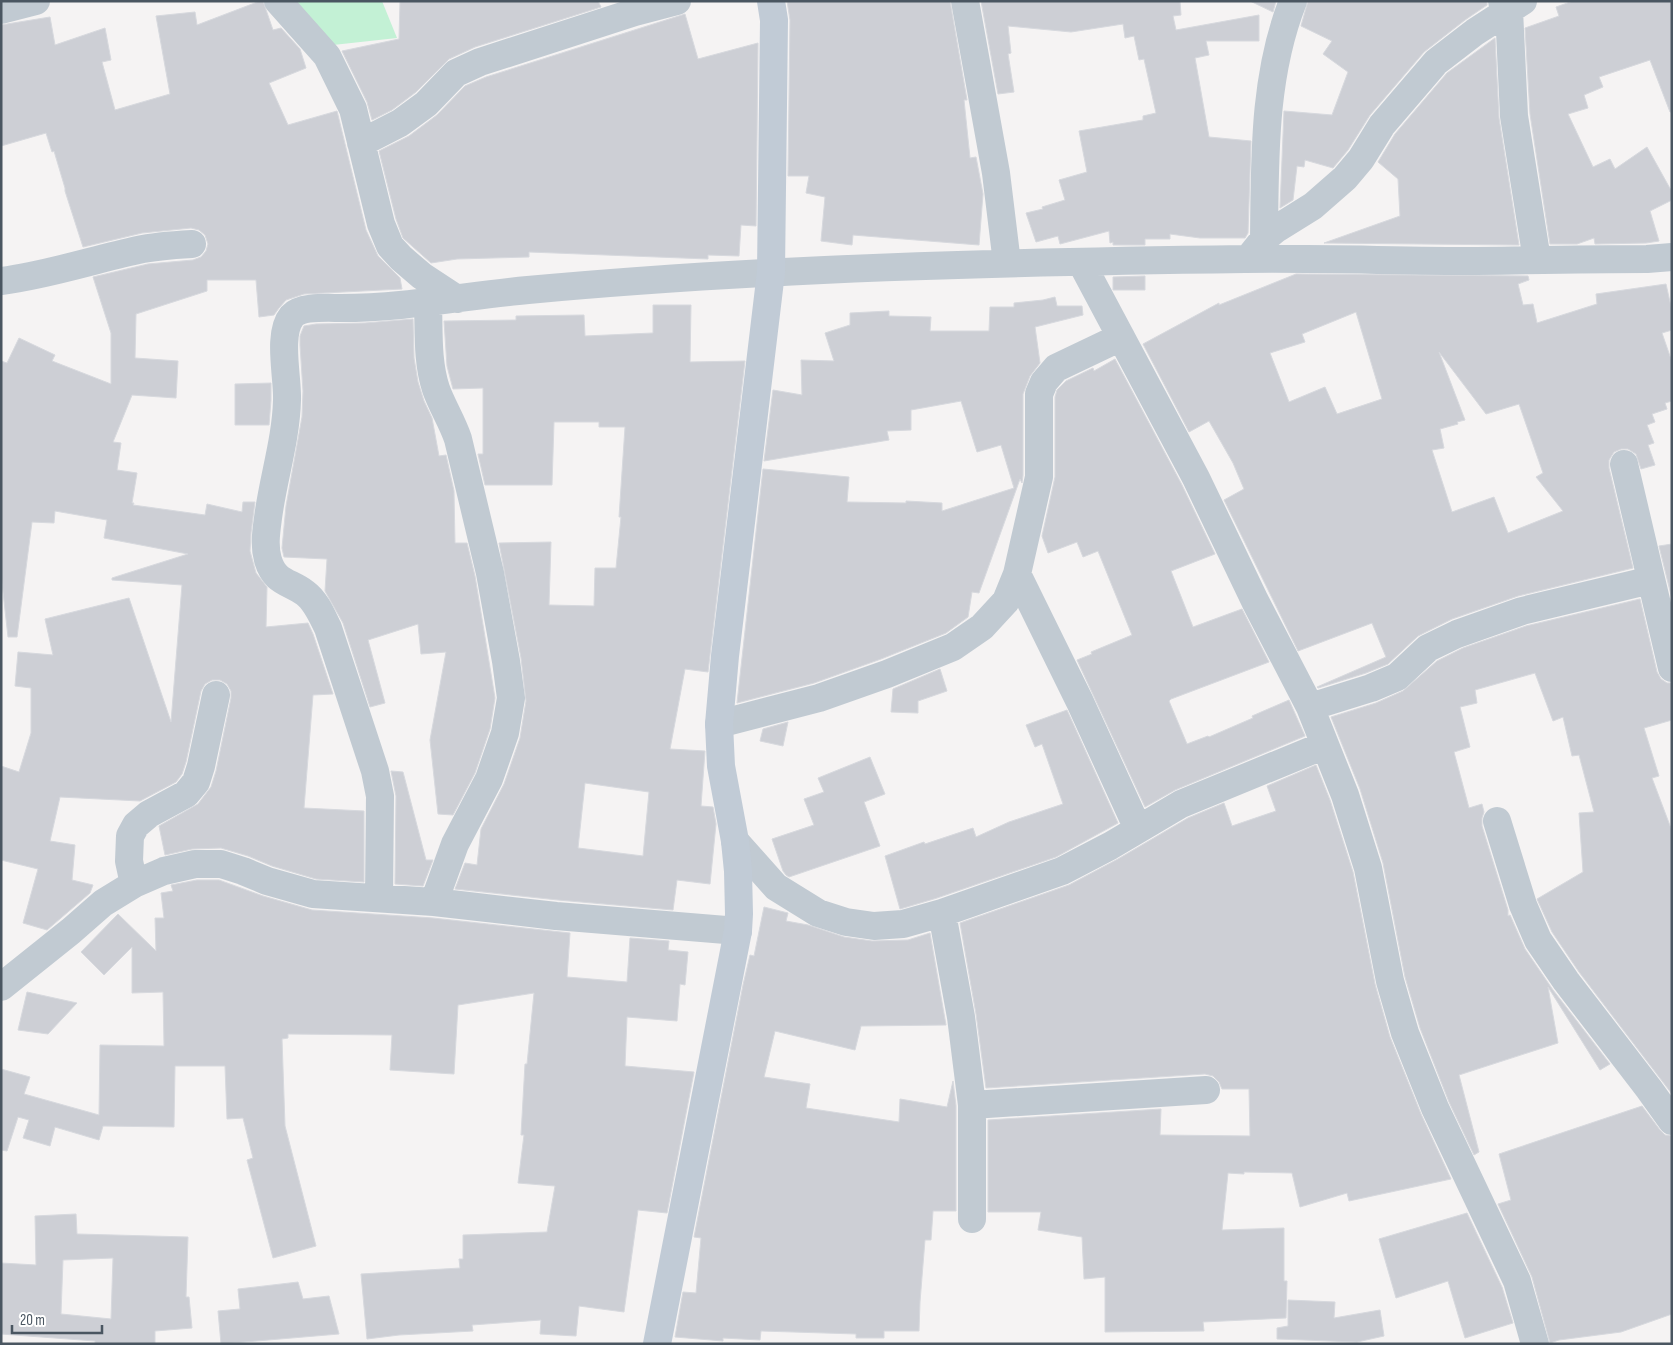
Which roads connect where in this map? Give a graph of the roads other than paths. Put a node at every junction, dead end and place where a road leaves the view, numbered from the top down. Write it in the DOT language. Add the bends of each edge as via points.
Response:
graph roads {
  1 [pos="36,1"];
  2 [pos="278,1"];
  3 [pos="677,1"];
  4 [pos="771,1"];
  5 [pos="965,1"];
  6 [pos="1293,1"];
  7 [pos="1511,4"];
  8 [pos="1,10"];
  9 [pos="361,143"];
  10 [pos="192,244"];
  11 [pos="1256,249"];
  12 [pos="1672,257"];
  13 [pos="1537,260"];
  14 [pos="1081,262"];
  15 [pos="1006,263"];
  16 [pos="771,272"];
  17 [pos="1,281"];
  18 [pos="457,299"];
  19 [pos="428,303"];
  20 [pos="1122,337"];
  21 [pos="1624,464"];
  22 [pos="1017,574"];
  23 [pos="1651,580"];
  24 [pos="1672,668"];
  25 [pos="216,695"];
  26 [pos="1310,707"];
  27 [pos="719,724"];
  28 [pos="1325,745"];
  29 [pos="1497,821"];
  30 [pos="1138,829"];
  31 [pos="735,841"];
  32 [pos="134,884"];
  33 [pos="379,898"];
  34 [pos="434,902"];
  35 [pos="942,913"];
  36 [pos="738,931"];
  37 [pos="1,987"];
  38 [pos="1206,1090"];
  39 [pos="972,1105"];
  40 [pos="1672,1121"];
  41 [pos="972,1219"];
  42 [pos="658,1344"];
  43 [pos="1535,1344"];
  1 -- 8 [label="street"];
  2 -- 9 [label="street" via="327,56 353,109"];
  3 -- 9 [label="street" via="480,62 456,73 426,104 400,123"];
  4 -- 16 [label="street" via="774,29"];
  5 -- 15 [label="street" via="996,173"];
  6 -- 11 [label="street" via="1284,23 1269,98"];
  7 -- 11 [label="street" via="1436,62 1382,125 1361,159 1344,178 1313,206 1276,229"];
  7 -- 13 [label="street" via="1514,116"];
  9 -- 18 [label="street" via="390,246 422,276"];
  10 -- 17 [label="street" via="138,250"];
  11 -- 13 [label="street"];
  11 -- 14 [label="street"];
  12 -- 13 [label="street"];
  14 -- 15 [label="street"];
  14 -- 20 [label="street"];
  15 -- 16 [label="street"];
  16 -- 18 [label="street" via="572,286"];
  16 -- 27 [label="street"];
  18 -- 19 [label="street"];
  19 -- 33 [label="street" via="315,308 296,312 289,319 284,337 287,400 265,544 270,565 279,580 308,594 318,608 331,636 372,762 380,796"];
  19 -- 34 [label="street" via="431,367 436,388 458,439 490,574 511,698 505,734 490,779 455,844"];
  20 -- 22 [label="street" via="1056,368 1044,382 1039,394 1039,478"];
  20 -- 26 [label="street"];
  21 -- 23 [label="street"];
  22 -- 27 [label="street" via="1006,601 982,627 953,647 819,698"];
  22 -- 30 [label="street"];
  23 -- 24 [label="street"];
  23 -- 26 [label="street" via="1522,612 1457,634 1428,648 1397,676 1371,688"];
  25 -- 32 [label="street" via="196,782 186,794 149,814 136,825 130,836 129,861"];
  26 -- 28 [label="street"];
  27 -- 31 [label="street" via="725,797"];
  28 -- 30 [label="street" via="1181,804"];
  28 -- 43 [label="street" via="1368,868 1390,981 1405,1033 1435,1108 1517,1281"];
  29 -- 40 [label="street" via="1523,905 1538,940"];
  30 -- 35 [label="street" via="1062,871"];
  31 -- 35 [label="street" via="776,887 818,913 874,926 904,924"];
  31 -- 36 [label="street"];
  32 -- 33 [label="street" via="164,871 195,864 221,864 314,894"];
  32 -- 37 [label="street" via="103,903"];
  33 -- 34 [label="street"];
  34 -- 36 [label="street"];
  35 -- 39 [label="street" via="961,1017"];
  36 -- 42 [label="street"];
  38 -- 39 [label="street"];
  39 -- 41 [label="street"];
}
